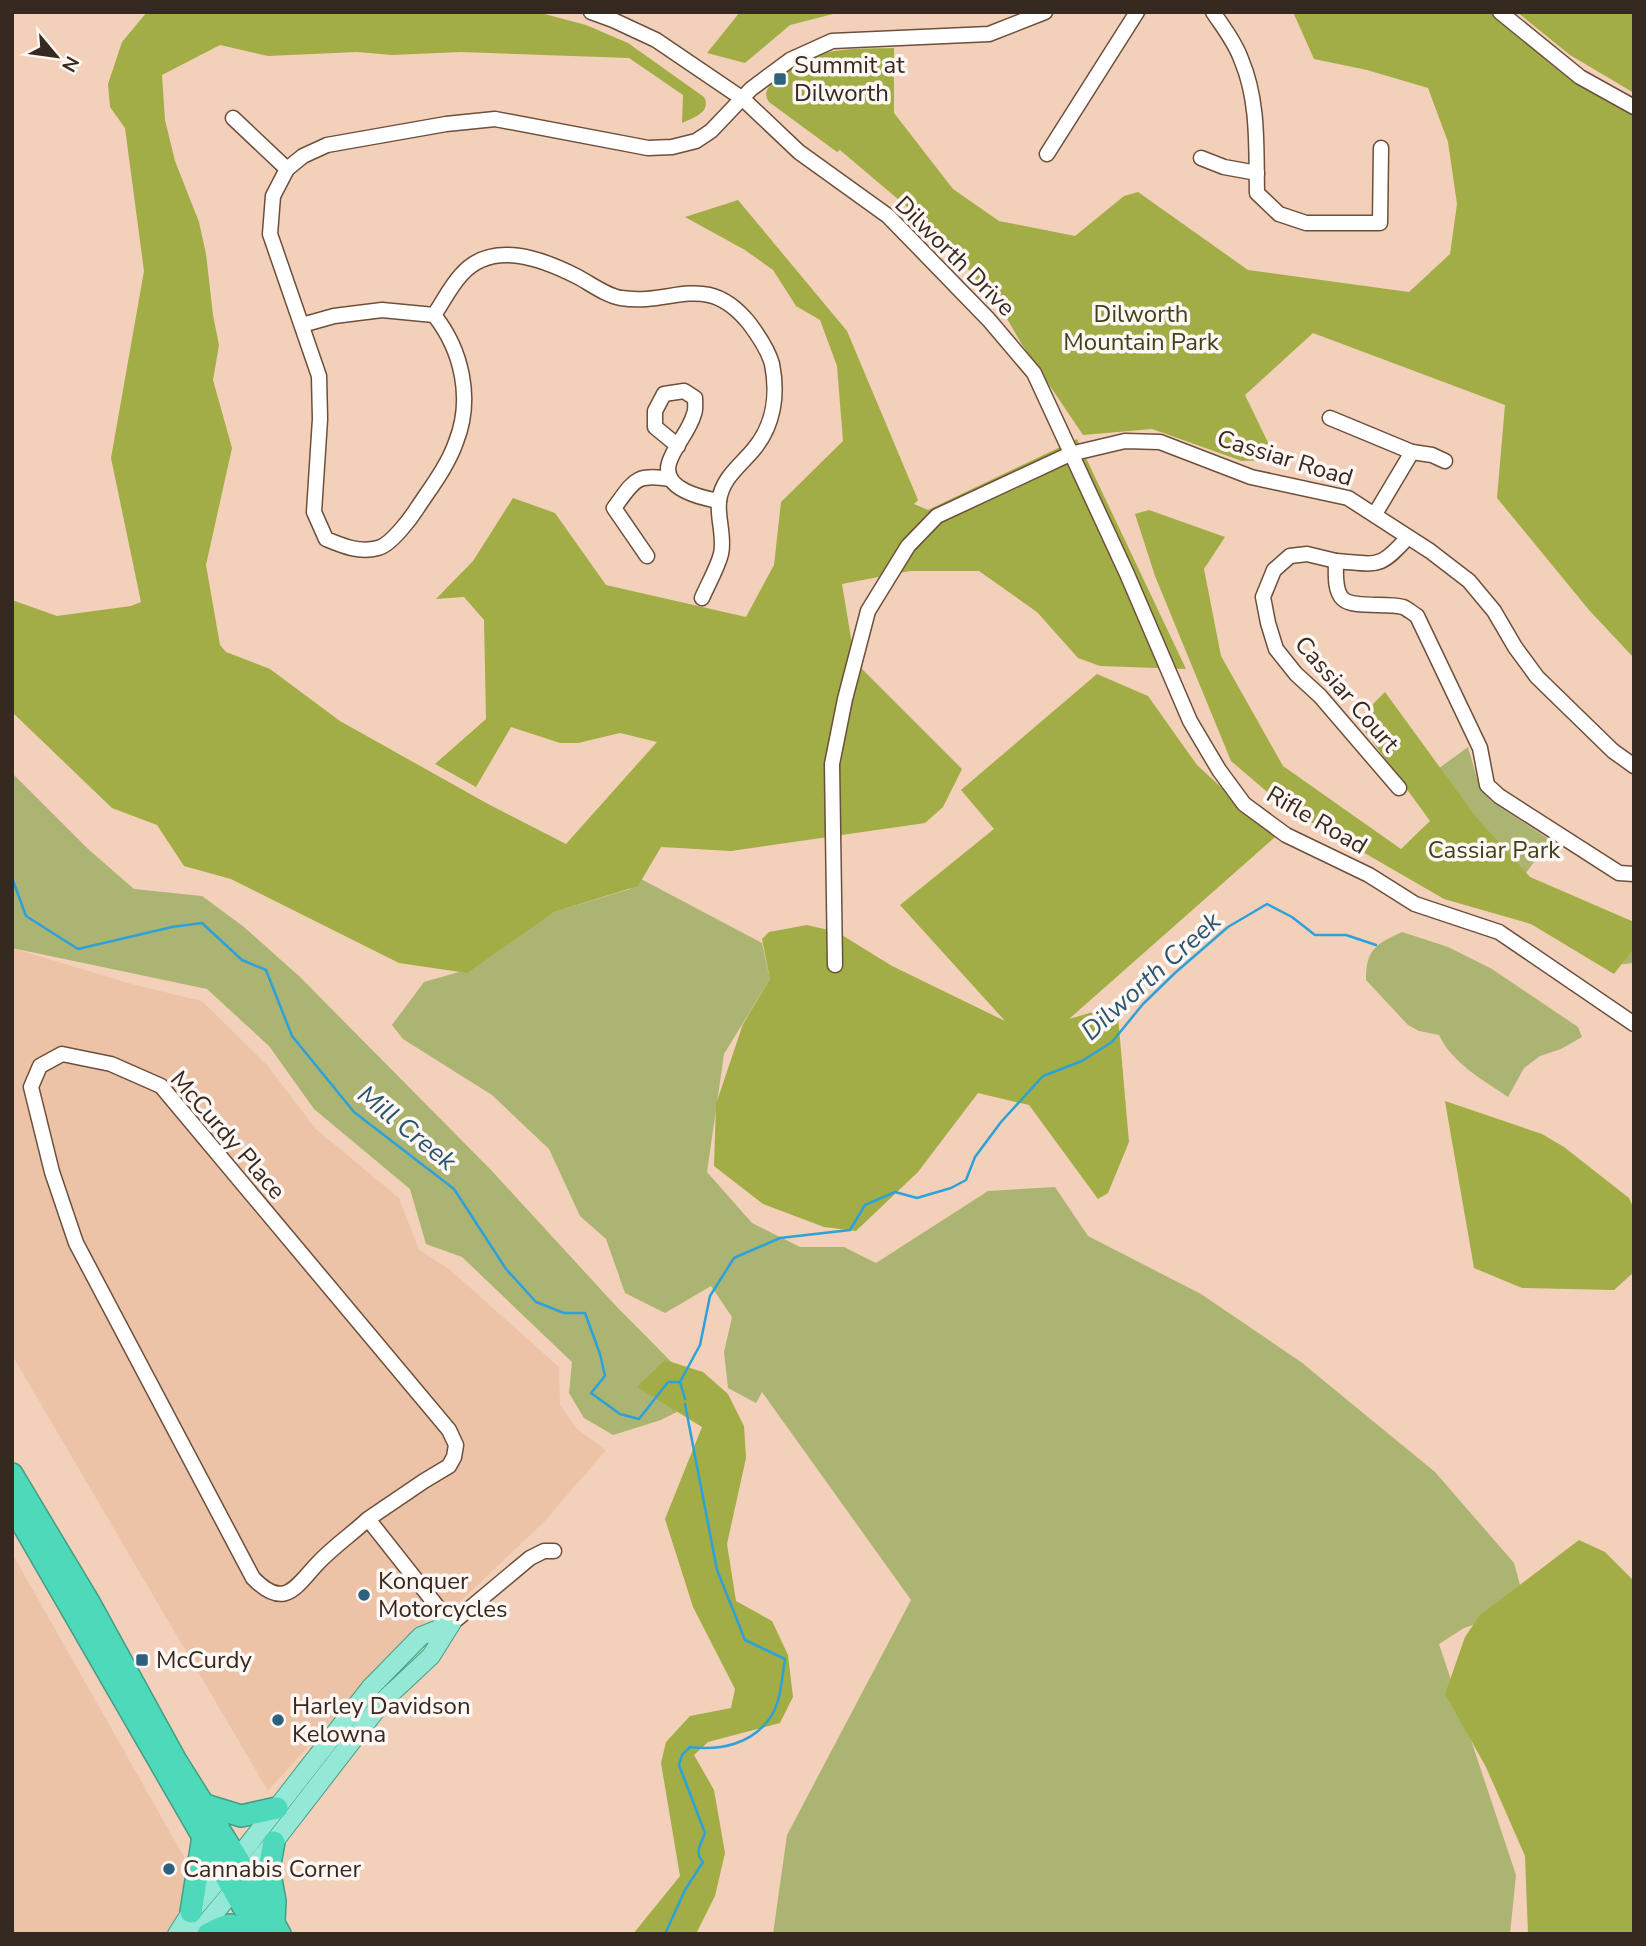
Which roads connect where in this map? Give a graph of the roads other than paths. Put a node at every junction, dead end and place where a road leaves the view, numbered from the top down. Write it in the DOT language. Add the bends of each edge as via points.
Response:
graph roads {
  1 [pos="591,12"];
  2 [pos="1045,12"];
  3 [pos="1138,12"];
  4 [pos="1213,12"];
  5 [pos="1500,12"];
  6 [pos="743,99"];
  7 [pos="1634,107"];
  8 [pos="233,118"];
  9 [pos="1381,148"];
  10 [pos="1047,154"];
  11 [pos="1201,158"];
  12 [pos="287,169"];
  13 [pos="1257,173"];
  14 [pos="434,315"];
  15 [pos="302,325"];
  16 [pos="1330,418"];
  17 [pos="678,446"];
  18 [pos="1412,452"];
  19 [pos="1070,454"];
  20 [pos="1445,461"];
  21 [pos="670,479"];
  22 [pos="719,501"];
  23 [pos="1375,514"];
  24 [pos="1408,537"];
  25 [pos="647,556"];
  26 [pos="1336,561"];
  27 [pos="702,598"];
  28 [pos="1634,766"];
  29 [pos="1399,788"];
  30 [pos="1634,874"];
  31 [pos="835,965"];
  32 [pos="1634,1024"];
  33 [pos="12,1474"];
  34 [pos="12,1506"];
  35 [pos="368,1519"];
  36 [pos="554,1551"];
  37 [pos="451,1623"];
  38 [pos="202,1804"];
  39 [pos="277,1808"];
  40 [pos="202,1836"];
  41 [pos="274,1842"];
  42 [pos="235,1874"];
  43 [pos="191,1912"];
  44 [pos="271,1930"];
  45 [pos="177,1934"];
  46 [pos="197,1934"];
  47 [pos="208,1934"];
  48 [pos="252,1934"];
  1 -- 6 [label="street, Dilworth Drive" via="656,40"];
  2 -- 6 [label="street" via="989,34 832,41 790,60"];
  3 -- 10 [label="street"];
  4 -- 13 [label="street" via="1241,57 1252,89"];
  5 -- 7 [label="street" via="1580,77"];
  6 -- 12 [label="street" via="704,136 672,147 648,148 495,119 327,145"];
  6 -- 19 [label="street, Dilworth Drive" via="799,152 888,216 989,320 1034,373"];
  8 -- 12 [label="street"];
  9 -- 13 [label="street" via="1380,223 1306,223 1279,214 1257,192"];
  11 -- 13 [label="street"];
  12 -- 15 [label="street" via="273,196 270,234"];
  14 -- 15 [label="street" via="382,310"];
  14 -- 15 [label="street" via="446,331 465,386 457,441 408,523 380,548 353,550 326,539 314,512 318,376"];
  14 -- 22 [label="street" via="462,274 502,255 552,264 619,298 704,293 721,299 761,338 776,394 771,419 755,448 729,475"];
  16 -- 18 [label="street"];
  17 -- 21 [label="street" via="668,465"];
  18 -- 20 [label="street"];
  18 -- 23 [label="street"];
  19 -- 23 [label="street, Cassiar Road" via="1125,441 1160,442 1251,477 1348,498"];
  19 -- 31 [label="street, Cassiar Road" via="937,516 908,547 868,611 832,764"];
  19 -- 32 [label="street, Rifle Road" via="1190,721 1244,804 1286,835 1415,904 1499,932"];
  21 -- 22 [label="street" via="700,498"];
  21 -- 25 [label="street" via="648,475 632,484 614,508"];
  22 -- 27 [label="street" via="721,553"];
  23 -- 24 [label="street, Cassiar Road"];
  24 -- 26 [label="street, Cassiar Court" via="1377,564"];
  24 -- 28 [label="street, Cassiar Road" via="1469,581 1537,677"];
  26 -- 29 [label="street, Cassiar Court" via="1307,554 1290,556 1274,570 1263,597 1268,623 1282,657"];
  26 -- 30 [label="street" via="1336,587 1342,599 1405,607 1417,616 1480,748 1487,785 1619,873"];
  33 -- 38 [label="highway"];
  34 -- 40 [label="highway"];
  35 -- 35 [label="street, McCurdy Place" via="449,1466 456,1445 449,1430 161,1086 111,1064 62,1054 40,1066 31,1087 76,1244 253,1578 270,1591 291,1591"];
  35 -- 37 [label="street"];
  36 -- 37 [label="street" via="530,1558"];
  37 -- 39 [label="main road" via="421,1636 371,1687"];
  37 -- 41 [label="main road" via="431,1656 383,1701"];
  38 -- 39 [label="highway" via="241,1816"];
  38 -- 42 [label="highway"];
  39 -- 42 [label="main road"];
  40 -- 42 [label="highway"];
  40 -- 43 [label="highway"];
  41 -- 42 [label="main road"];
  41 -- 44 [label="highway" via="269,1869 275,1901"];
  42 -- 43 [label="main road"];
  42 -- 44 [label="highway"];
  42 -- 46 [label="main road"];
  43 -- 45 [label="main road"];
  47 -- 48 [label="highway" via="228,1923"];
}
